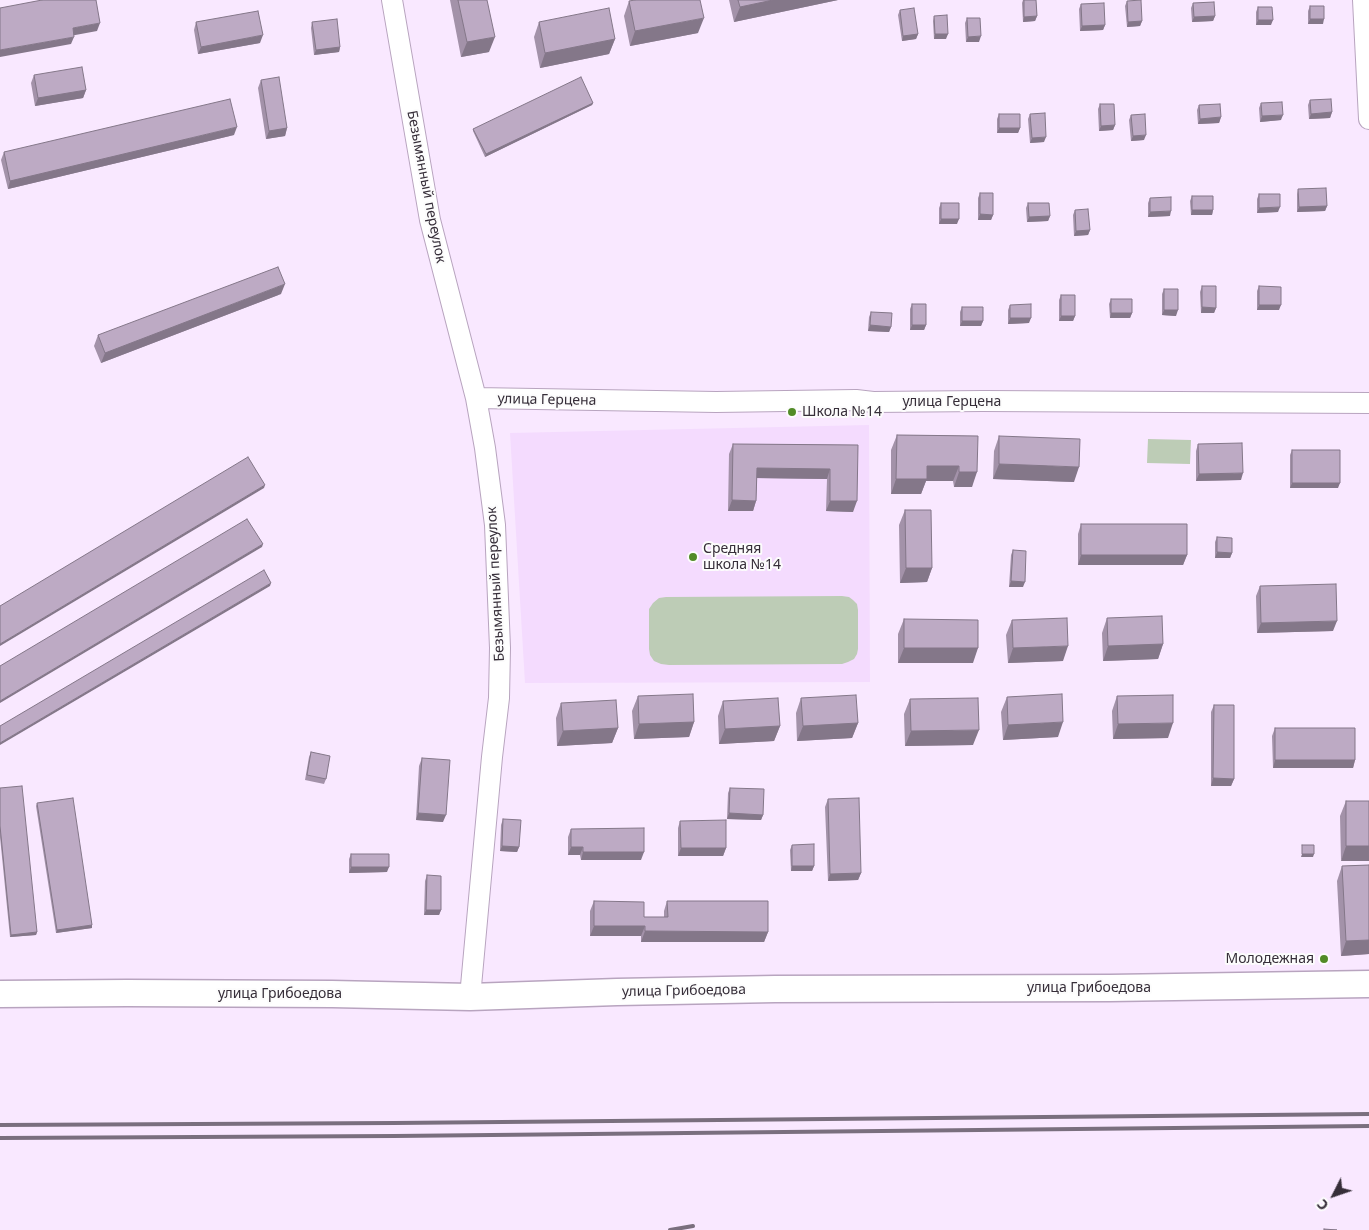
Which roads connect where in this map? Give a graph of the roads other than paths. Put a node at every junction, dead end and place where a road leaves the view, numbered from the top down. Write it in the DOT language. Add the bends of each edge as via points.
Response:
graph roads {
  1 [pos="392,0"];
  2 [pos="1363,0"];
  3 [pos="1369,119"];
  4 [pos="476,398"];
  5 [pos="1369,403"];
  6 [pos="1369,984"];
  7 [pos="0,994"];
  8 [pos="470,997"];
  1 -- 4 [label="street, Безымянный переулок" via="430,220"];
  2 -- 3 [label="street"];
  4 -- 5 [label="street, улица Герцена" via="716,402"];
  4 -- 8 [label="street, Безымянный переулок" via="496,525 500,648 499,690"];
  6 -- 8 [label="main road, улица Грибоедова" via="765,989"];
  7 -- 8 [label="main road, улица Грибоедова"];
}
